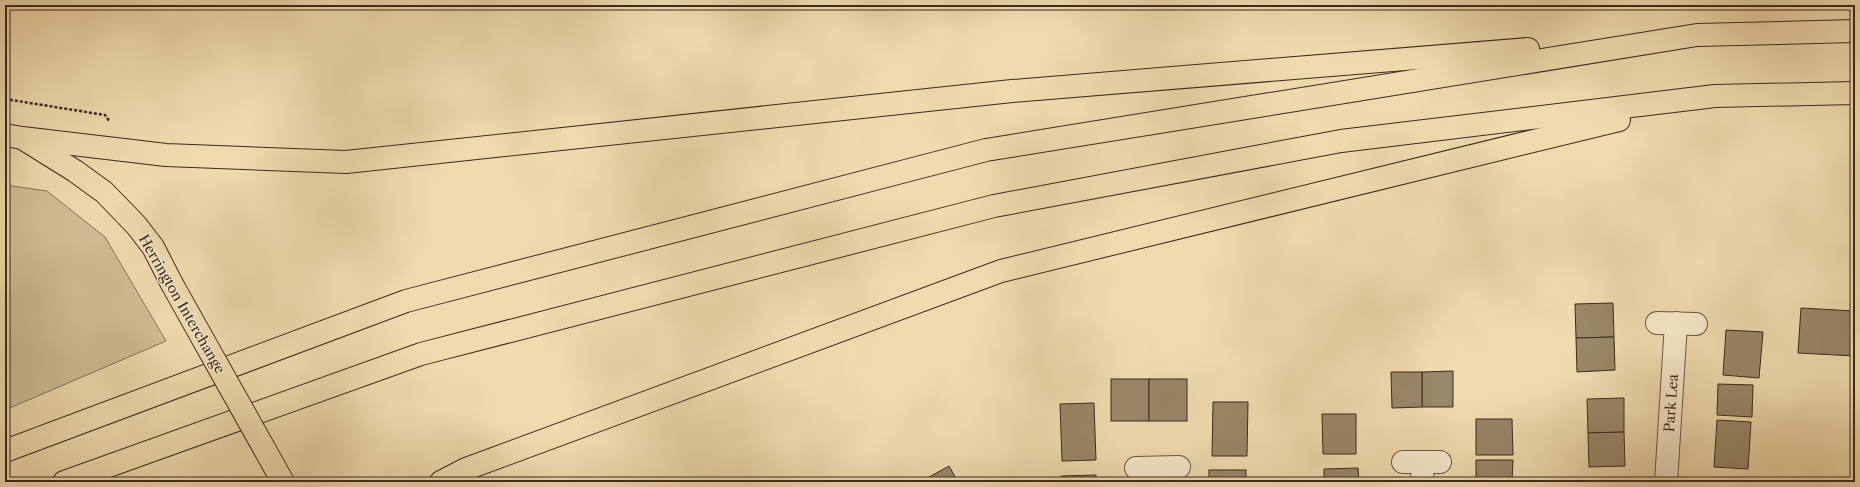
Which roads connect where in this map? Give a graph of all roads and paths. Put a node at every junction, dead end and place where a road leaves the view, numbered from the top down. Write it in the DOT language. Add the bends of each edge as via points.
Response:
graph roads {
  1 [pos="1855,31"];
  2 [pos="1697,35"];
  3 [pos="1855,93"];
  4 [pos="1715,96"];
  5 [pos="5,99"];
  6 [pos="114,128"];
  7 [pos="14,137"];
  8 [pos="1676,324"];
  9 [pos="5,451"];
  10 [pos="1179,467"];
  11 [pos="1150,472"];
  12 [pos="64,482"];
  13 [pos="283,482"];
  14 [pos="441,482"];
  15 [pos="1666,482"];
  1 -- 2 [label="highway"];
  2 -- 7 [label="highway" via="1012,92 346,162 166,154"];
  2 -- 9 [label="highway" via="986,150 406,301"];
  3 -- 4 [label="highway"];
  4 -- 12 [label="highway" via="1341,141 994,206 421,354"];
  4 -- 14 [label="highway" via="1001,271 473,466"];
  5 -- 6 [label="path" via="105,115"];
  7 -- 13 [label="highway, Herrington Interchange, bridge" via="75,171 104,192 136,224 149,242"];
  8 -- 15 [label="street, Park Lea"];
  10 -- 11 [label="street"];
}
